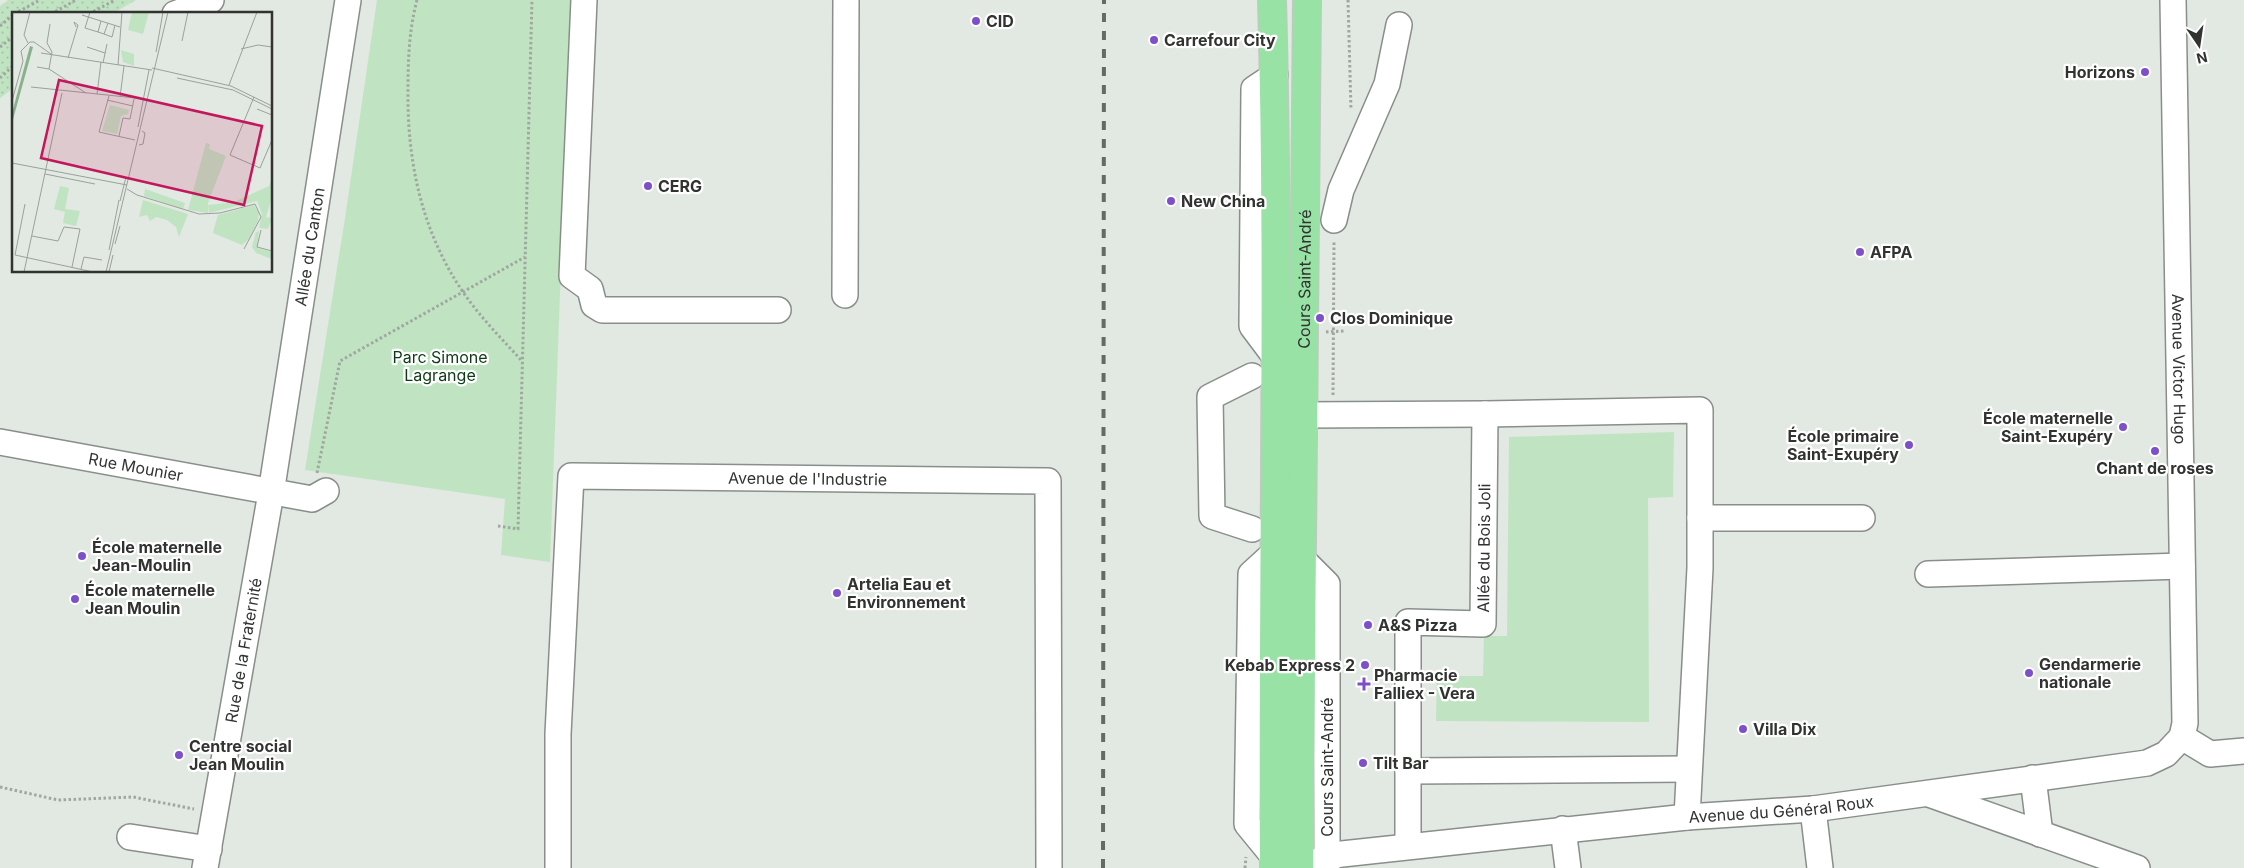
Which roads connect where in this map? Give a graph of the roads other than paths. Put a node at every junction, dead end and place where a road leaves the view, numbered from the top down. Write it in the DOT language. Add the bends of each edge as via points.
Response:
graph roads {
  1 [pos="211,0"];
  2 [pos="348,0"];
  3 [pos="584,0"];
  4 [pos="846,0"];
  5 [pos="1272,0"];
  6 [pos="1307,0"];
  7 [pos="2173,0"];
  8 [pos="180,12"];
  9 [pos="1399,25"];
  10 [pos="1304,220"];
  11 [pos="845,295"];
  12 [pos="778,310"];
  13 [pos="1252,376"];
  14 [pos="1485,414"];
  15 [pos="1302,415"];
  16 [pos="0,442"];
  17 [pos="321,483"];
  18 [pos="271,492"];
  19 [pos="1700,518"];
  20 [pos="1862,518"];
  21 [pos="1252,529"];
  22 [pos="1274,553"];
  23 [pos="1301,558"];
  24 [pos="2182,566"];
  25 [pos="1928,574"];
  26 [pos="2182,737"];
  27 [pos="1250,742"];
  28 [pos="2244,751"];
  29 [pos="1689,769"];
  30 [pos="1408,771"];
  31 [pos="1274,772"];
  32 [pos="2033,778"];
  33 [pos="1924,793"];
  34 [pos="1813,809"];
  35 [pos="1687,817"];
  36 [pos="1564,829"];
  37 [pos="2040,834"];
  38 [pos="130,837"];
  39 [pos="1408,846"];
  40 [pos="207,858"];
  41 [pos="1274,863"];
  42 [pos="1320,864"];
  43 [pos="558,868"];
  44 [pos="1049,868"];
  45 [pos="1299,868"];
  46 [pos="1568,868"];
  47 [pos="1820,868"];
  48 [pos="2137,868"];
  1 -- 8 [label="street"];
  2 -- 18 [label="street, Allée du Canton"];
  3 -- 12 [label="street" via="572,276 590,289 594,304 602,310"];
  4 -- 11 [label="street"];
  5 -- 22 [label="main road, Cours Saint-André" via="1264,82 1276,358"];
  6 -- 10 [label="main road, Cours Saint-André"];
  7 -- 24 [label="street, Avenue Victor Hugo"];
  9 -- 10 [label="street" via="1387,84 1341,190 1338,220"];
  10 -- 15 [label="main road, Cours Saint-André"];
  13 -- 21 [label="street" via="1210,397 1212,516"];
  14 -- 15 [label="street"];
  14 -- 19 [label="street" via="1700,410"];
  14 -- 30 [label="street, Allée du Bois Joli" via="1482,624 1408,622"];
  15 -- 23 [label="main road, Cours Saint-André"];
  16 -- 18 [label="street, Rue Mounier"];
  17 -- 18 [label="street, Rue Mounier" via="312,499"];
  18 -- 40 [label="street, Rue de la Fraternité"];
  19 -- 20 [label="street"];
  19 -- 29 [label="street"];
  22 -- 27 [label="street, Cours Saint-André" via="1252,574"];
  22 -- 31 [label="main road, Cours Saint-André"];
  23 -- 42 [label="street, Cours Saint-André" via="1327,584"];
  23 -- 45 [label="main road, Cours Saint-André"];
  24 -- 25 [label="street"];
  24 -- 26 [label="street, Avenue Victor Hugo" via="2185,723"];
  26 -- 28 [label="street" via="2210,754"];
  26 -- 32 [label="street, Avenue du Général Roux" via="2166,754 2147,763"];
  27 -- 31 [label="street"];
  27 -- 41 [label="street, Cours Saint-André" via="1247,824"];
  29 -- 30 [label="street"];
  29 -- 35 [label="street"];
  30 -- 39 [label="street, Allée du Bois Joli"];
  31 -- 41 [label="main road, Cours Saint-André"];
  32 -- 33 [label="street, Avenue du Général Roux"];
  32 -- 37 [label="street"];
  33 -- 34 [label="street, Avenue du Général Roux"];
  33 -- 37 [label="street"];
  34 -- 35 [label="street, Avenue du Général Roux"];
  34 -- 47 [label="street"];
  35 -- 36 [label="street, Avenue du Général Roux"];
  36 -- 39 [label="street, Avenue du Général Roux"];
  36 -- 46 [label="street"];
  37 -- 48 [label="street"];
  38 -- 40 [label="street"];
  39 -- 42 [label="street, Avenue du Général Roux"];
  43 -- 44 [label="street, Avenue de l'Industrie" via="558,734 571,476 1048,481"];
}
